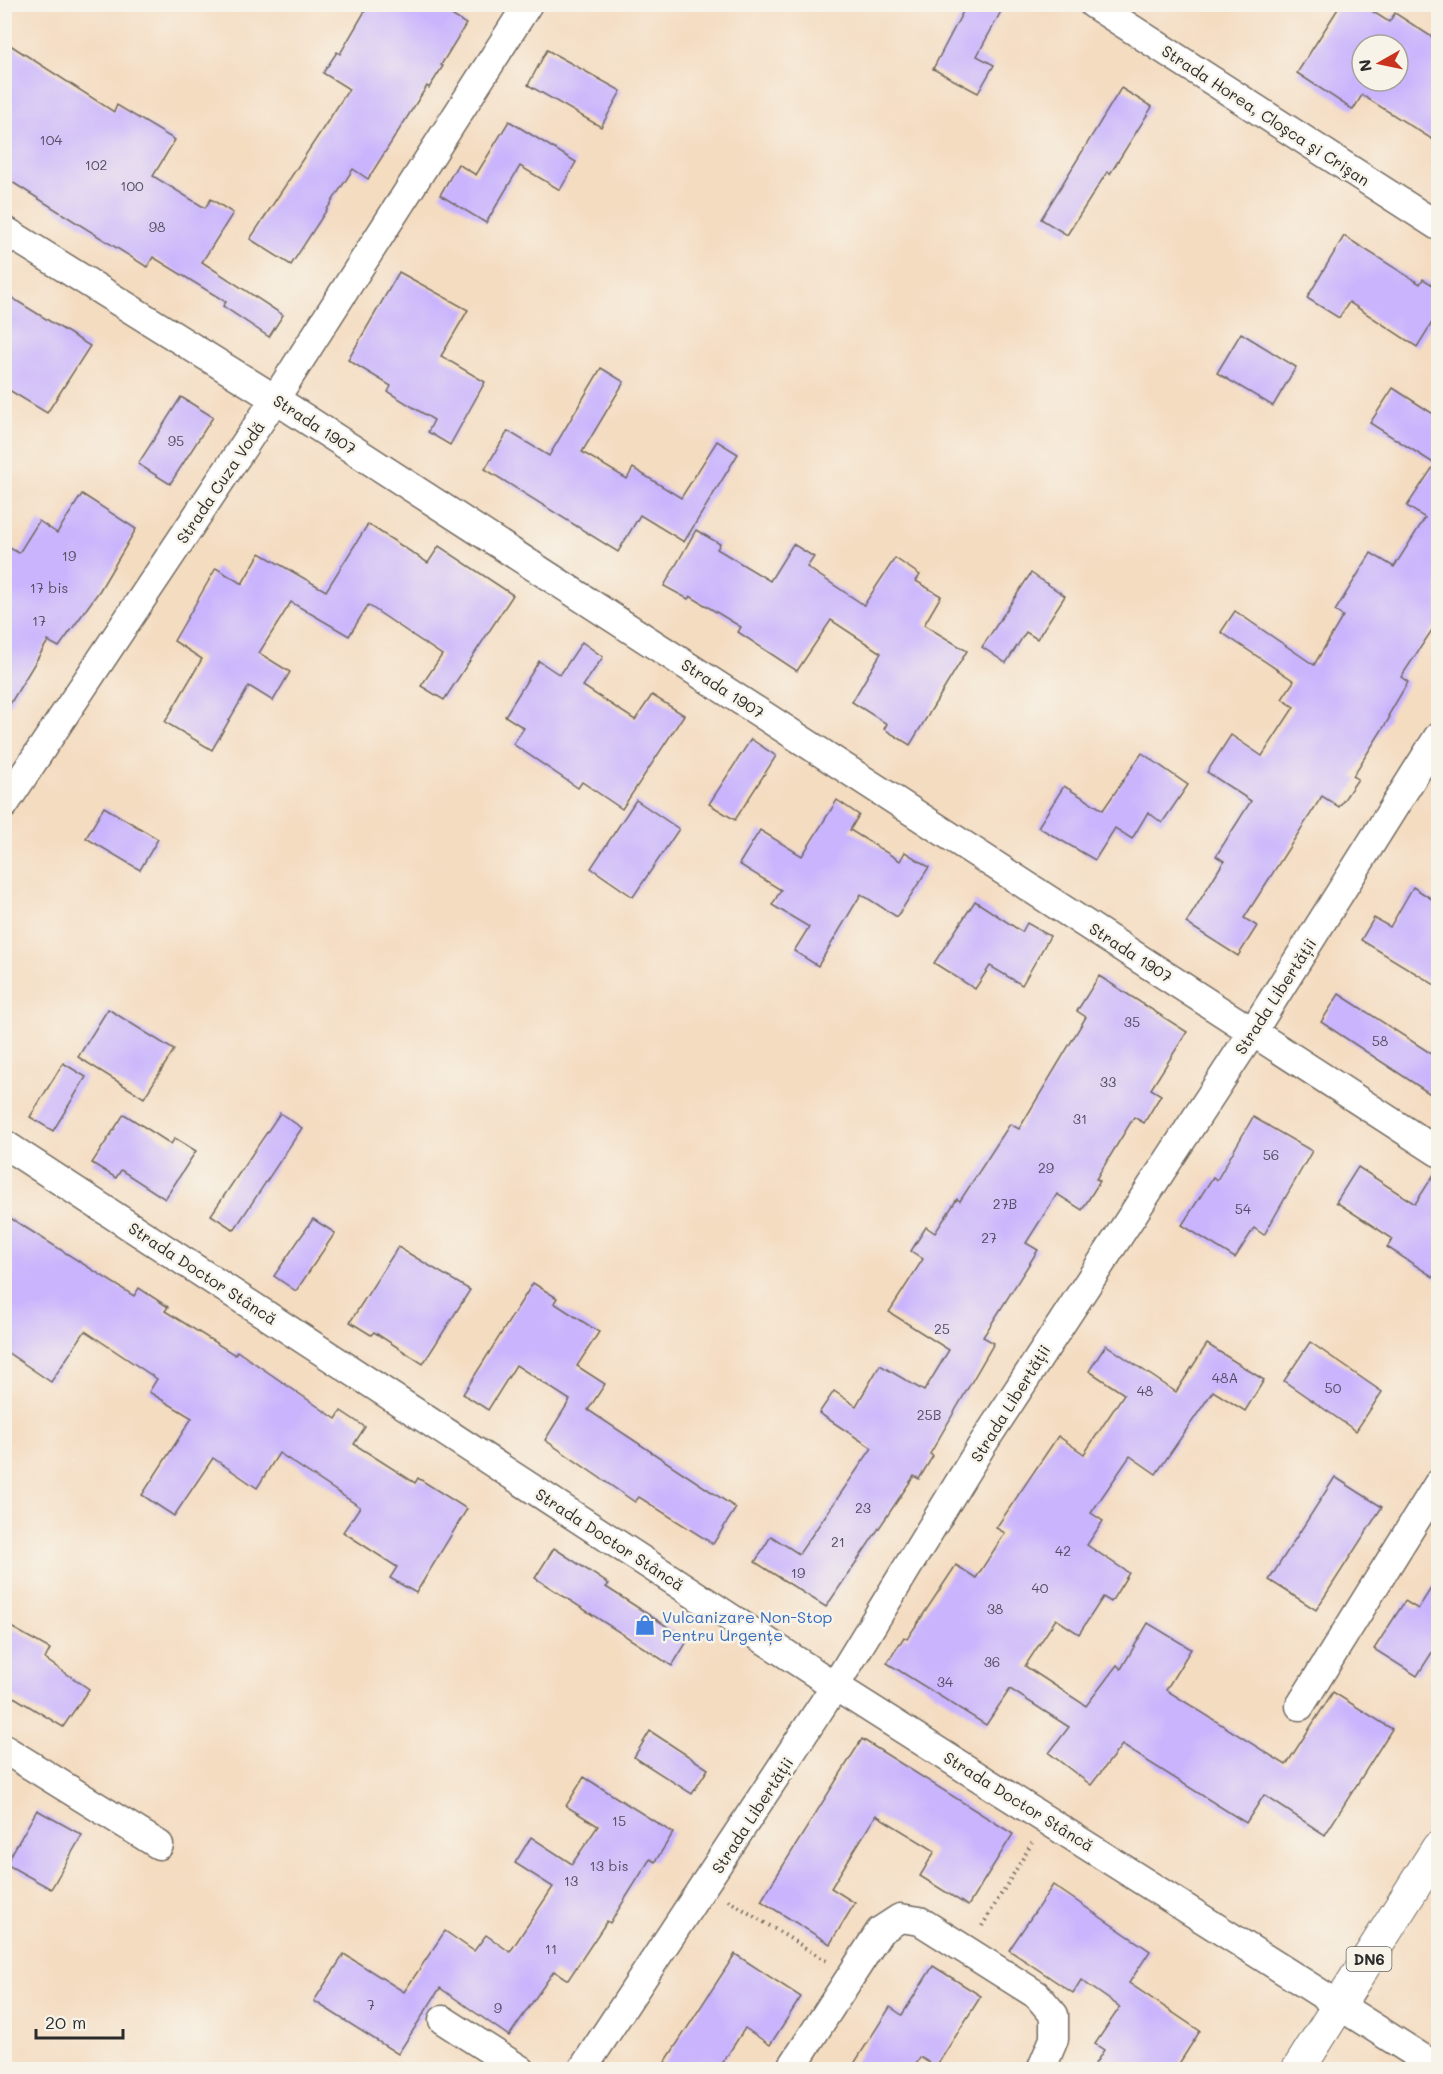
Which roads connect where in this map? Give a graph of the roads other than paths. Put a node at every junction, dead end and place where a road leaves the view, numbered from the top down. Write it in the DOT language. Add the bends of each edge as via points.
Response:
graph roads {
  1 [pos="528,4"];
  2 [pos="1093,4"];
  3 [pos="1438,226"];
  4 [pos="4,230"];
  5 [pos="276,399"];
  6 [pos="1438,737"];
  7 [pos="4,805"];
  8 [pos="1253,1031"];
  9 [pos="4,1144"];
  10 [pos="1438,1152"];
  11 [pos="1438,1484"];
  12 [pos="835,1686"];
  13 [pos="1300,1706"];
  14 [pos="4,1749"];
  15 [pos="159,1845"];
  16 [pos="1438,1848"];
  17 [pos="1340,2005"];
  18 [pos="443,2020"];
  19 [pos="1438,2068"];
  20 [pos="521,2070"];
  21 [pos="582,2070"];
  22 [pos="790,2070"];
  23 [pos="1041,2070"];
  24 [pos="1298,2070"];
  1 -- 5 [label="street, Strada Cuza Vodă"];
  2 -- 3 [label="street, Strada Horea, Cloşca şi Crişan"];
  4 -- 5 [label="street, Strada 1907"];
  5 -- 7 [label="street, Strada Cuza Vodă"];
  5 -- 8 [label="street, Strada 1907"];
  6 -- 8 [label="street, Strada Libertății"];
  8 -- 10 [label="street, Strada 1907"];
  8 -- 12 [label="street, Strada Libertății" via="982,1445"];
  9 -- 12 [label="street, Strada Doctor Stâncă"];
  11 -- 13 [label="street"];
  12 -- 17 [label="street, Strada Doctor Stâncă"];
  12 -- 21 [label="street, Strada Libertății"];
  14 -- 15 [label="street"];
  16 -- 17 [label="main road, DN6"];
  17 -- 19 [label="street, Strada Doctor Stâncă"];
  17 -- 24 [label="main road, DN6"];
  18 -- 20 [label="street"];
  22 -- 23 [label="street" via="880,1931 900,1918 920,1921 1037,1995 1054,2015 1054,2038"];
}
